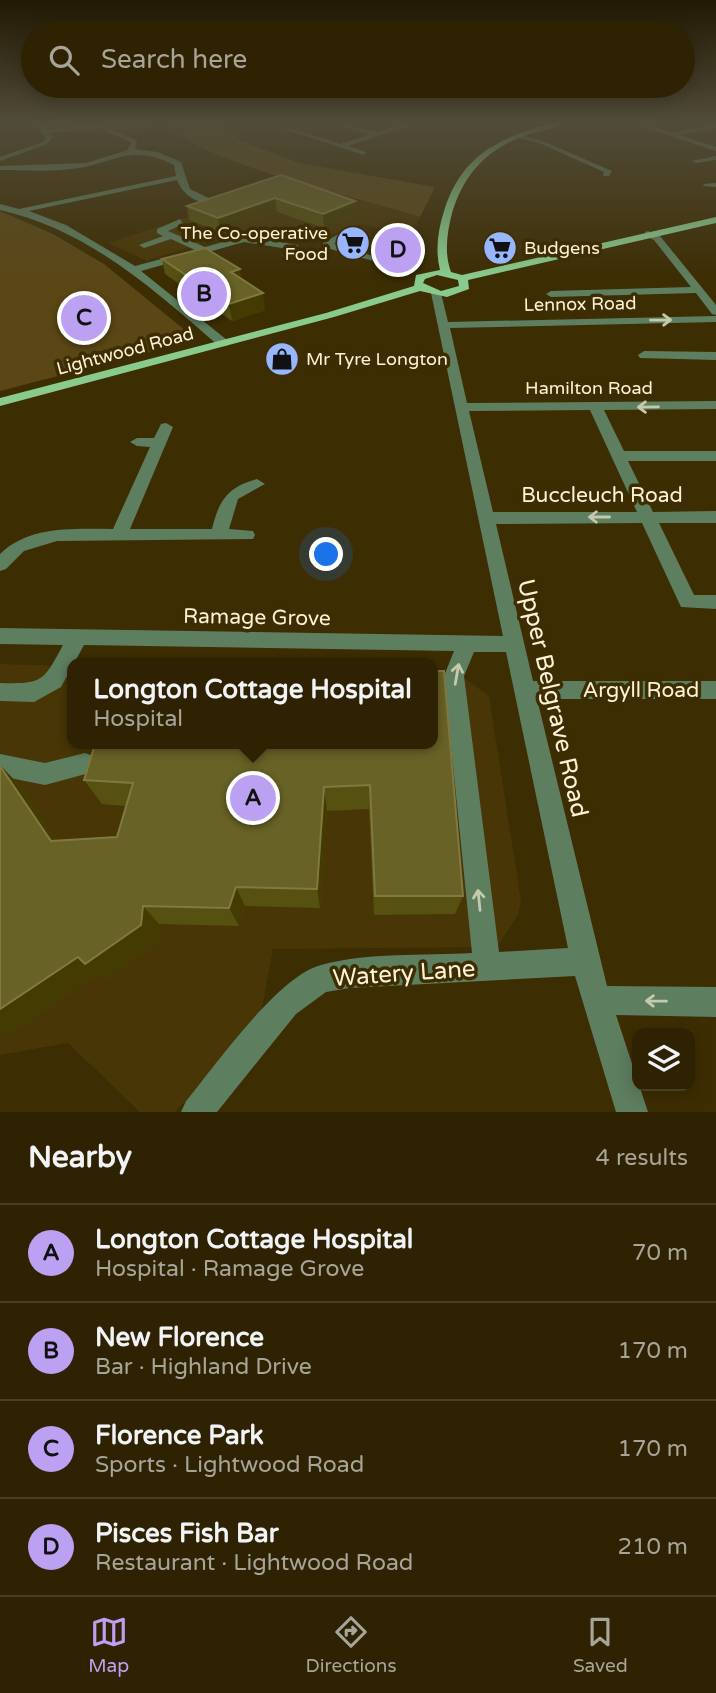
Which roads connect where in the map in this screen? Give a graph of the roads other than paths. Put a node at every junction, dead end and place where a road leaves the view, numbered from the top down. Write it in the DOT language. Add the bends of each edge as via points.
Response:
graph roads {
  1 [pos="177,174"];
  2 [pos="463,174"];
  3 [pos="177,178"];
  4 [pos="227,201"];
  5 [pos="214,204"];
  6 [pos="0,207"];
  7 [pos="202,209"];
  8 [pos="22,211"];
  9 [pos="716,220"];
  10 [pos="180,222"];
  11 [pos="345,234"];
  12 [pos="648,234"];
  13 [pos="171,236"];
  14 [pos="144,246"];
  15 [pos="310,246"];
  16 [pos="202,249"];
  17 [pos="287,256"];
  18 [pos="388,262"];
  19 [pos="136,270"];
  20 [pos="446,273"];
  21 [pos="462,278"];
  22 [pos="428,290"];
  23 [pos="698,290"];
  24 [pos="551,294"];
  25 [pos="716,312"];
  26 [pos="716,319"];
  27 [pos="446,325"];
  28 [pos="223,343"];
  29 [pos="644,355"];
  30 [pos="716,356"];
  31 [pos="0,402"];
  32 [pos="716,405"];
  33 [pos="462,407"];
  34 [pos="596,408"];
  35 [pos="166,427"];
  36 [pos="137,442"];
  37 [pos="159,443"];
  38 [pos="619,456"];
  39 [pos="716,456"];
  40 [pos="257,484"];
  41 [pos="647,517"];
  42 [pos="716,517"];
  43 [pos="487,518"];
  44 [pos="221,528"];
  45 [pos="120,533"];
  46 [pos="247,535"];
  47 [pos="0,564"];
  48 [pos="716,601"];
  49 [pos="0,636"];
  50 [pos="78,637"];
  51 [pos="467,643"];
  52 [pos="512,644"];
  53 [pos="524,690"];
  54 [pos="716,690"];
  55 [pos="0,692"];
  56 [pos="85,764"];
  57 [pos="0,765"];
  58 [pos="585,961"];
  59 [pos="487,967"];
  60 [pos="595,1000"];
  61 [pos="716,1002"];
  62 [pos="197,1112"];
  63 [pos="632,1112"];
  1 -- 3 [label="street"];
  2 -- 20 [label="main road" via="442,237"];
  3 -- 5 [label="street" via="197,199"];
  3 -- 8 [label="street"];
  4 -- 5 [label="street"];
  5 -- 7 [label="street"];
  6 -- 8 [label="street"];
  8 -- 19 [label="street" via="70,230"];
  9 -- 12 [label="main road"];
  10 -- 13 [label="street" via="161,230"];
  11 -- 15 [label="street"];
  12 -- 21 [label="main road"];
  12 -- 23 [label="street" via="657,238"];
  13 -- 14 [label="street"];
  13 -- 16 [label="street"];
  15 -- 16 [label="street" via="244,239"];
  15 -- 17 [label="street"];
  15 -- 18 [label="street"];
  16 -- 19 [label="street"];
  19 -- 28 [label="street"];
  20 -- 21 [label="main road"];
  20 -- 22 [label="main road" via="420,277 418,284"];
  21 -- 22 [label="main road" via="466,283 463,289"];
  22 -- 27 [label="street, Upper Belgrave Road"];
  22 -- 28 [label="main road, Lightwood Road"];
  23 -- 24 [label="street"];
  23 -- 25 [label="street"];
  27 -- 26 [label="street, Lennox Road, one-way"];
  27 -- 33 [label="street, Upper Belgrave Road"];
  28 -- 31 [label="main road, Lightwood Road"];
  29 -- 30 [label="street"];
  32 -- 34 [label="street, Hamilton Road, one-way"];
  33 -- 34 [label="street, Hamilton Road"];
  33 -- 43 [label="street, Upper Belgrave Road"];
  34 -- 38 [label="street"];
  35 -- 37 [label="street"];
  36 -- 37 [label="street"];
  37 -- 45 [label="street"];
  38 -- 39 [label="street"];
  38 -- 41 [label="street"];
  40 -- 44 [label="street" via="231,495"];
  41 -- 42 [label="street, Buccleuch Road"];
  41 -- 43 [label="street, Buccleuch Road, one-way"];
  41 -- 48 [label="street" via="688,602"];
  43 -- 52 [label="street, Upper Belgrave Road"];
  44 -- 45 [label="street"];
  44 -- 46 [label="street"];
  45 -- 47 [label="street" via="56,535 18,547"];
  49 -- 50 [label="street, Ramage Grove"];
  50 -- 51 [label="street, Ramage Grove"];
  50 -- 55 [label="street" via="54,681 34,693"];
  51 -- 52 [label="street, Ramage Grove"];
  59 -- 51 [label="street, one-way" via="454,676"];
  52 -- 53 [label="street, Upper Belgrave Road"];
  53 -- 54 [label="street, Argyll Road"];
  53 -- 58 [label="street, Upper Belgrave Road"];
  56 -- 57 [label="street" via="45,775"];
  58 -- 59 [label="street, Watery Lane"];
  58 -- 60 [label="street, Upper Belgrave Road"];
  59 -- 62 [label="street, Watery Lane" via="320,979 286,1004"];
  61 -- 60 [label="street, one-way"];
  60 -- 63 [label="street, Upper Belgrave Road"];
}
